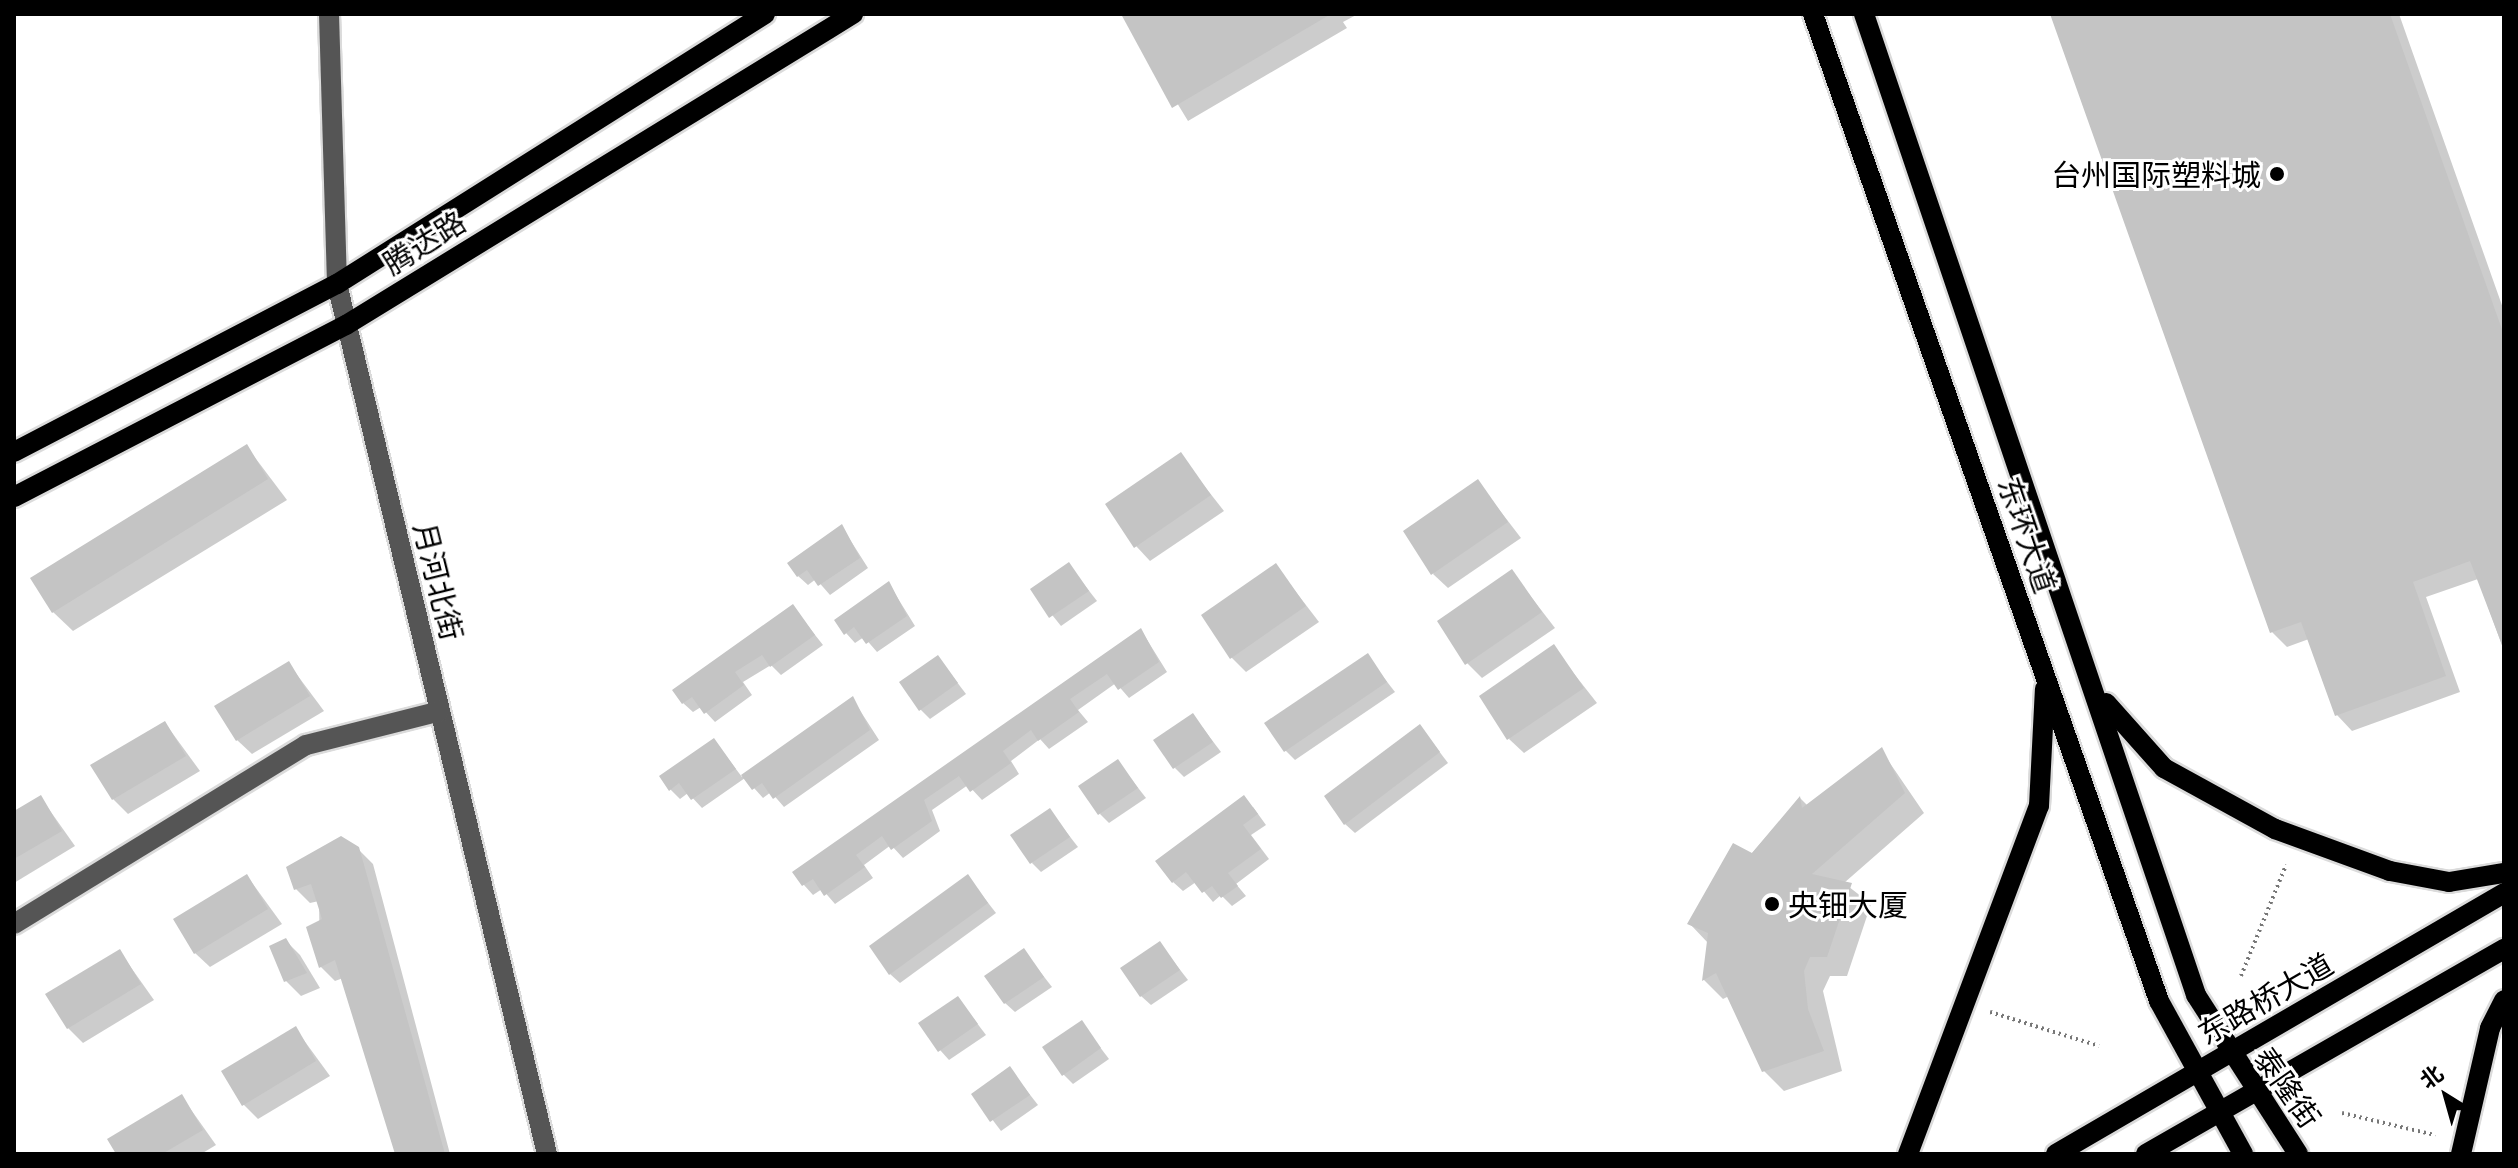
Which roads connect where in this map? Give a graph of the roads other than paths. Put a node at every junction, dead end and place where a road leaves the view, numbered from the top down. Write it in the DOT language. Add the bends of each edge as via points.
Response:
graph roads {
  1 [pos="329,14"];
  2 [pos="765,14"];
  3 [pos="853,14"];
  4 [pos="1813,14"];
  5 [pos="1864,14"];
  6 [pos="337,284"];
  7 [pos="346,325"];
  8 [pos="14,452"];
  9 [pos="14,497"];
  10 [pos="2046,677"];
  11 [pos="2098,693"];
  12 [pos="440,711"];
  13 [pos="2504,873"];
  14 [pos="2504,893"];
  15 [pos="14,924"];
  16 [pos="2504,949"];
  17 [pos="2504,1000"];
  18 [pos="2228,1053"];
  19 [pos="2194,1074"];
  20 [pos="2253,1093"];
  21 [pos="2218,1113"];
  22 [pos="547,1154"];
  23 [pos="1908,1154"];
  24 [pos="2056,1154"];
  25 [pos="2146,1154"];
  26 [pos="2243,1154"];
  27 [pos="2298,1154"];
  28 [pos="2461,1154"];
  1 -- 6 [label="street, 月河北街"];
  2 -- 6 [label="main road, 腾达路"];
  3 -- 7 [label="main road, 腾达路"];
  4 -- 10 [label="main road, 东环大道"];
  5 -- 11 [label="main road, 东环大道"];
  6 -- 7 [label="street, 月河北街"];
  6 -- 8 [label="main road, 腾达路"];
  7 -- 9 [label="main road, 腾达路"];
  7 -- 12 [label="street, 月河北街"];
  10 -- 19 [label="main road, 东环大道" via="2159,1001"];
  10 -- 23 [label="main road" via="2039,806"];
  11 -- 13 [label="main road" via="2164,768 2275,829 2419,877 2449,882"];
  11 -- 18 [label="main road, 东环大道" via="2196,995"];
  12 -- 15 [label="street" via="306,745"];
  12 -- 22 [label="street, 月河北街"];
  14 -- 18 [label="main road, 东路桥大道"];
  16 -- 20 [label="main road"];
  17 -- 28 [label="main road" via="2490,1028"];
  18 -- 19 [label="main road, 东路桥大道"];
  18 -- 20 [label="main road, 泰隆街"];
  19 -- 21 [label="main road"];
  19 -- 24 [label="main road, 东路桥大道"];
  20 -- 21 [label="main road"];
  20 -- 27 [label="main road, 泰隆街"];
  21 -- 25 [label="main road"];
  21 -- 26 [label="main road"];
}
